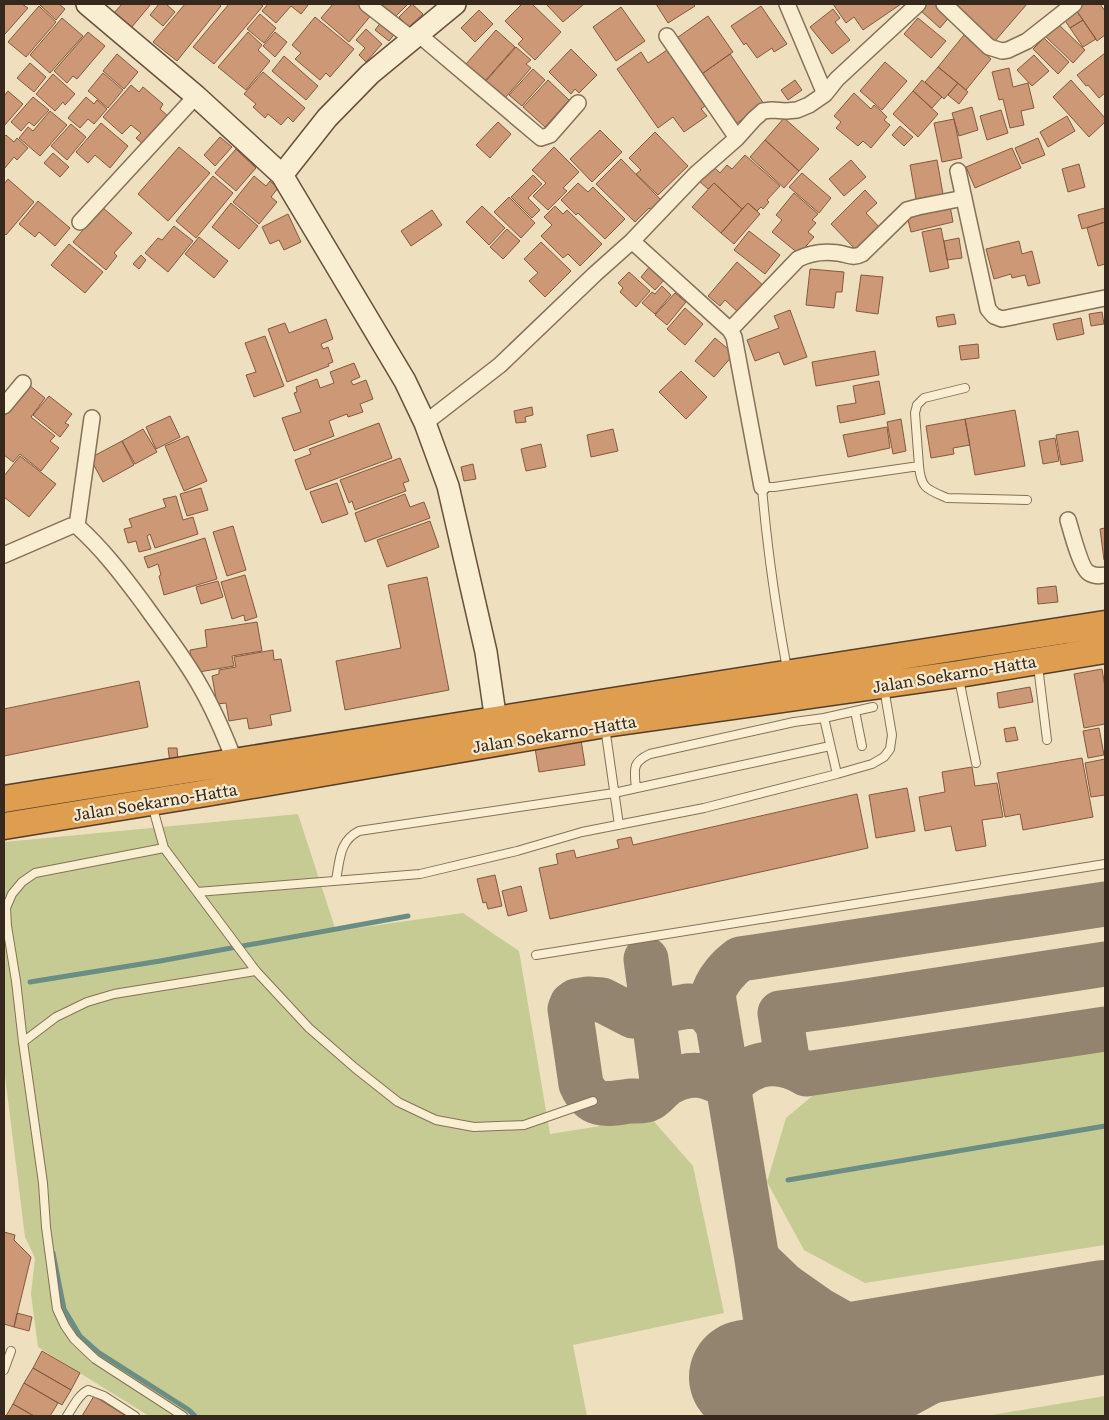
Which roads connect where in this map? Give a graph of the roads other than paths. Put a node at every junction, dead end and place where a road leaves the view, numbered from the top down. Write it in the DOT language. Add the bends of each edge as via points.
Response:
graph roads {
  1 [pos="87,4"];
  2 [pos="367,4"];
  3 [pos="455,4"];
  4 [pos="787,4"];
  5 [pos="918,4"];
  6 [pos="944,4"];
  7 [pos="1074,4"];
  8 [pos="667,36"];
  9 [pos="415,37"];
  10 [pos="825,94"];
  11 [pos="196,96"];
  12 [pos="578,103"];
  13 [pos="737,138"];
  14 [pos="958,171"];
  15 [pos="282,175"];
  16 [pos="964,198"];
  17 [pos="80,222"];
  18 [pos="632,242"];
  19 [pos="1105,298"];
  20 [pos="730,330"];
  21 [pos="23,384"];
  22 [pos="965,388"];
  23 [pos="4,406"];
  24 [pos="92,418"];
  25 [pos="425,423"];
  26 [pos="919,466"];
  27 [pos="762,487"];
  28 [pos="1027,500"];
  29 [pos="1068,520"];
  30 [pos="77,526"];
  31 [pos="4,555"];
  32 [pos="1105,575"];
  33 [pos="1105,624"];
  34 [pos="1105,650"];
  35 [pos="957,661"];
  36 [pos="1037,661"];
  37 [pos="788,674"];
  38 [pos="880,679"];
  39 [pos="854,711"];
  40 [pos="603,713"];
  41 [pos="824,718"];
  42 [pos="497,731"];
  43 [pos="1047,740"];
  44 [pos="830,746"];
  45 [pos="862,746"];
  46 [pos="235,762"];
  47 [pos="976,763"];
  48 [pos="837,774"];
  49 [pos="636,788"];
  50 [pos="614,792"];
  51 [pos="4,799"];
  52 [pos="154,812"];
  53 [pos="619,825"];
  54 [pos="4,826"];
  55 [pos="164,848"];
  56 [pos="1105,864"];
  57 [pos="336,880"];
  58 [pos="197,892"];
  59 [pos="536,955"];
  60 [pos="256,971"];
  61 [pos="23,1042"];
  62 [pos="593,1101"];
  63 [pos="11,1351"];
  64 [pos="4,1370"];
  65 [pos="68,1416"];
  66 [pos="135,1416"];
  67 [pos="183,1416"];
  1 -- 11 [label="street"];
  2 -- 9 [label="street"];
  3 -- 9 [label="street"];
  4 -- 10 [label="street"];
  5 -- 10 [label="street"];
  6 -- 7 [label="street" via="989,47 1002,50 1027,41"];
  8 -- 13 [label="street"];
  9 -- 12 [label="street" via="541,138 550,135"];
  9 -- 15 [label="street" via="370,74 327,118"];
  10 -- 13 [label="street" via="797,110 763,111"];
  11 -- 15 [label="street"];
  11 -- 17 [label="street"];
  13 -- 18 [label="street" via="696,174"];
  14 -- 16 [label="street"];
  15 -- 25 [label="street" via="405,381"];
  16 -- 19 [label="street" via="988,308 994,316 1002,319"];
  16 -- 20 [label="street" via="907,210 857,257 836,253 810,254 798,259"];
  18 -- 20 [label="street"];
  18 -- 25 [label="street" via="500,365"];
  20 -- 27 [label="street" via="736,344"];
  21 -- 23 [label="street"];
  22 -- 26 [label="lane" via="924,398 917,404"];
  24 -- 30 [label="street"];
  25 -- 42 [label="street" via="448,486 486,652"];
  26 -- 27 [label="lane"];
  26 -- 28 [label="lane" via="923,485 947,498"];
  27 -- 37 [label="lane"];
  29 -- 32 [label="street" via="1085,570"];
  30 -- 31 [label="street"];
  30 -- 46 [label="street" via="125,579 181,655 221,726"];
  33 -- 35 [label="highway, Jalan Soekarno-Hatta"];
  34 -- 36 [label="highway, Jalan Soekarno-Hatta"];
  35 -- 36 [label="highway, Jalan Soekarno-Hatta"];
  35 -- 38 [label="highway, Jalan Soekarno-Hatta"];
  35 -- 47 [label="lane"];
  36 -- 43 [label="lane"];
  37 -- 38 [label="highway, Jalan Soekarno-Hatta"];
  37 -- 40 [label="highway, Jalan Soekarno-Hatta"];
  38 -- 39 [label="lane"];
  38 -- 40 [label="highway, Jalan Soekarno-Hatta"];
  38 -- 48 [label="lane" via="892,735 890,749 872,764"];
  39 -- 41 [label="lane"];
  39 -- 45 [label="lane"];
  40 -- 42 [label="highway, Jalan Soekarno-Hatta"];
  40 -- 50 [label="lane"];
  41 -- 44 [label="lane"];
  41 -- 49 [label="lane" via="650,754 635,765"];
  42 -- 46 [label="highway, Jalan Soekarno-Hatta"];
  42 -- 54 [label="highway, Jalan Soekarno-Hatta" via="216,791"];
  44 -- 48 [label="lane"];
  44 -- 49 [label="lane"];
  46 -- 51 [label="highway, Jalan Soekarno-Hatta"];
  48 -- 53 [label="lane" via="704,808"];
  49 -- 50 [label="lane"];
  50 -- 53 [label="lane"];
  50 -- 57 [label="lane" via="359,831 344,842"];
  52 -- 55 [label="lane"];
  53 -- 57 [label="lane" via="420,874"];
  55 -- 58 [label="lane"];
  55 -- 61 [label="lane" via="35,873 12,894 6,908 7,926"];
  56 -- 59 [label="lane"];
  57 -- 58 [label="lane"];
  58 -- 60 [label="lane"];
  60 -- 61 [label="lane" via="114,994 87,1002 56,1017"];
  60 -- 62 [label="lane" via="309,1028 355,1068 398,1102 436,1120 474,1128 524,1125"];
  61 -- 67 [label="lane" via="44,1183 46,1227 57,1309 74,1338 95,1359"];
  63 -- 64 [label="lane"];
  65 -- 66 [label="lane" via="79,1397 88,1390"];
}
